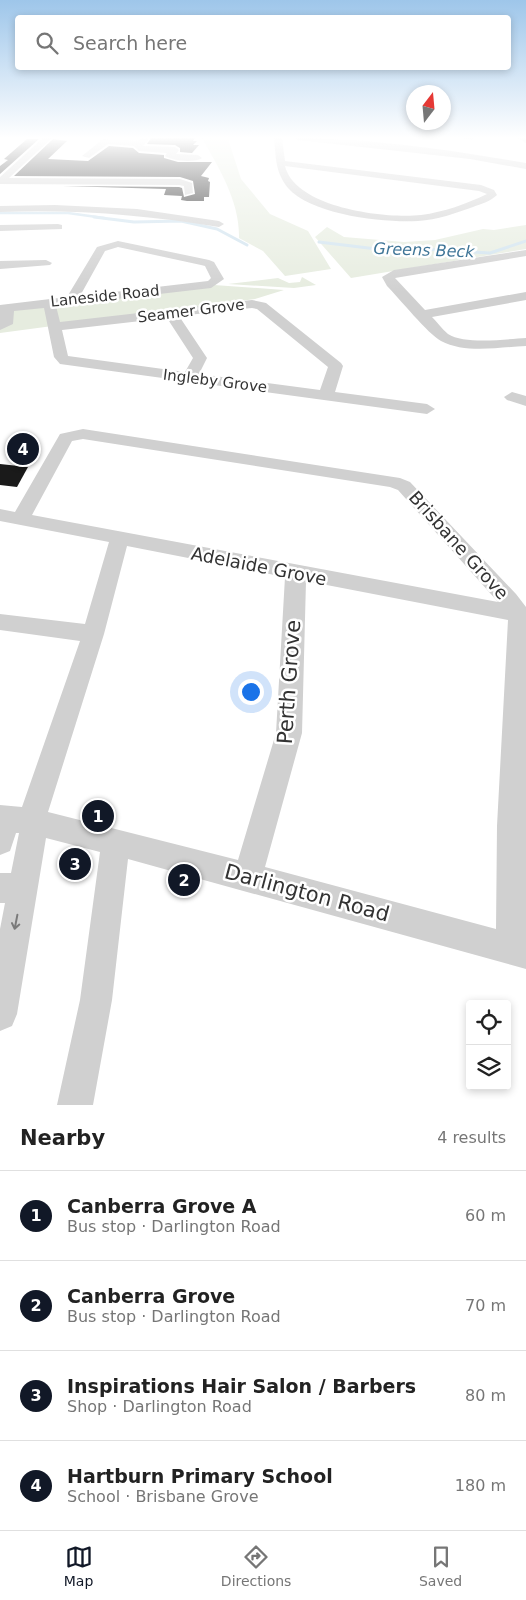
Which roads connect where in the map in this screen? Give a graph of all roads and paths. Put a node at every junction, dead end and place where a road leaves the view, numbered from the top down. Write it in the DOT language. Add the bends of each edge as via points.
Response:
graph roads {
  1 [pos="188,190"];
  2 [pos="299,190"];
  3 [pos="457,190"];
  4 [pos="485,190"];
  5 [pos="188,193"];
  6 [pos="467,204"];
  7 [pos="0,209"];
  8 [pos="219,224"];
  9 [pos="0,228"];
  10 [pos="50,229"];
  11 [pos="526,253"];
  12 [pos="46,263"];
  13 [pos="0,265"];
  14 [pos="526,296"];
  15 [pos="72,299"];
  16 [pos="49,302"];
  17 [pos="3,308"];
  18 [pos="171,314"];
  19 [pos="422,315"];
  20 [pos="0,326"];
  21 [pos="55,327"];
  22 [pos="526,342"];
  23 [pos="189,378"];
  24 [pos="326,395"];
  25 [pos="427,409"];
  26 [pos="10,517"];
  27 [pos="119,540"];
  28 [pos="296,572"];
  29 [pos="519,614"];
  30 [pos="0,622"];
  31 [pos="93,634"];
  32 [pos="14,824"];
  33 [pos="116,842"];
  34 [pos="248,877"];
  35 [pos="11,888"];
  36 [pos="518,951"];
  37 [pos="4,970"];
  38 [pos="0,1014"];
  39 [pos="75,1105"];
  1 -- 5 [label="street"];
  2 -- 6 [label="street" via="318,202 381,216 419,218"];
  3 -- 6 [label="street" via="464,193"];
  4 -- 6 [label="street" via="492,195"];
  7 -- 8 [label="street" via="38,207 148,213"];
  9 -- 10 [label="street"];
  11 -- 19 [label="street" via="388,277"];
  12 -- 13 [label="street"];
  14 -- 19 [label="street"];
  15 -- 15 [label="street, Laneside Road" via="211,284 218,278 210,264 118,244 101,249"];
  15 -- 16 [label="street, Laneside Road"];
  16 -- 17 [label="street, Laneside Road"];
  16 -- 21 [label="street, Ingleby Grove"];
  17 -- 20 [label="street" via="8,321"];
  18 -- 21 [label="street, Seamer Grove"];
  18 -- 23 [label="street" via="200,358"];
  18 -- 24 [label="street, Seamer Grove" via="216,311 252,304 261,306 336,366"];
  19 -- 22 [label="street" via="444,337 454,342"];
  21 -- 23 [label="street, Ingleby Grove" via="61,358 65,360"];
  23 -- 24 [label="street, Ingleby Grove"];
  24 -- 25 [label="street, Ingleby Grove"];
  26 -- 27 [label="street, Adelaide Grove"];
  26 -- 29 [label="street, Brisbane Grove" via="48,453 66,438 83,434 394,482 404,486"];
  27 -- 28 [label="street, Adelaide Grove"];
  27 -- 31 [label="street"];
  28 -- 29 [label="street, Adelaide Grove"];
  28 -- 34 [label="street, Perth Grove" via="289,733"];
  29 -- 36 [label="street, Brisbane Grove" via="511,826"];
  30 -- 31 [label="street"];
  31 -- 32 [label="street"];
  32 -- 33 [label="street, Darlington Road"];
  32 -- 35 [label="street"];
  33 -- 34 [label="street, Darlington Road"];
  33 -- 39 [label="street" via="96,1000"];
  34 -- 36 [label="street, Darlington Road"];
  35 -- 37 [label="street, one-way"];
  37 -- 38 [label="street"];
}
